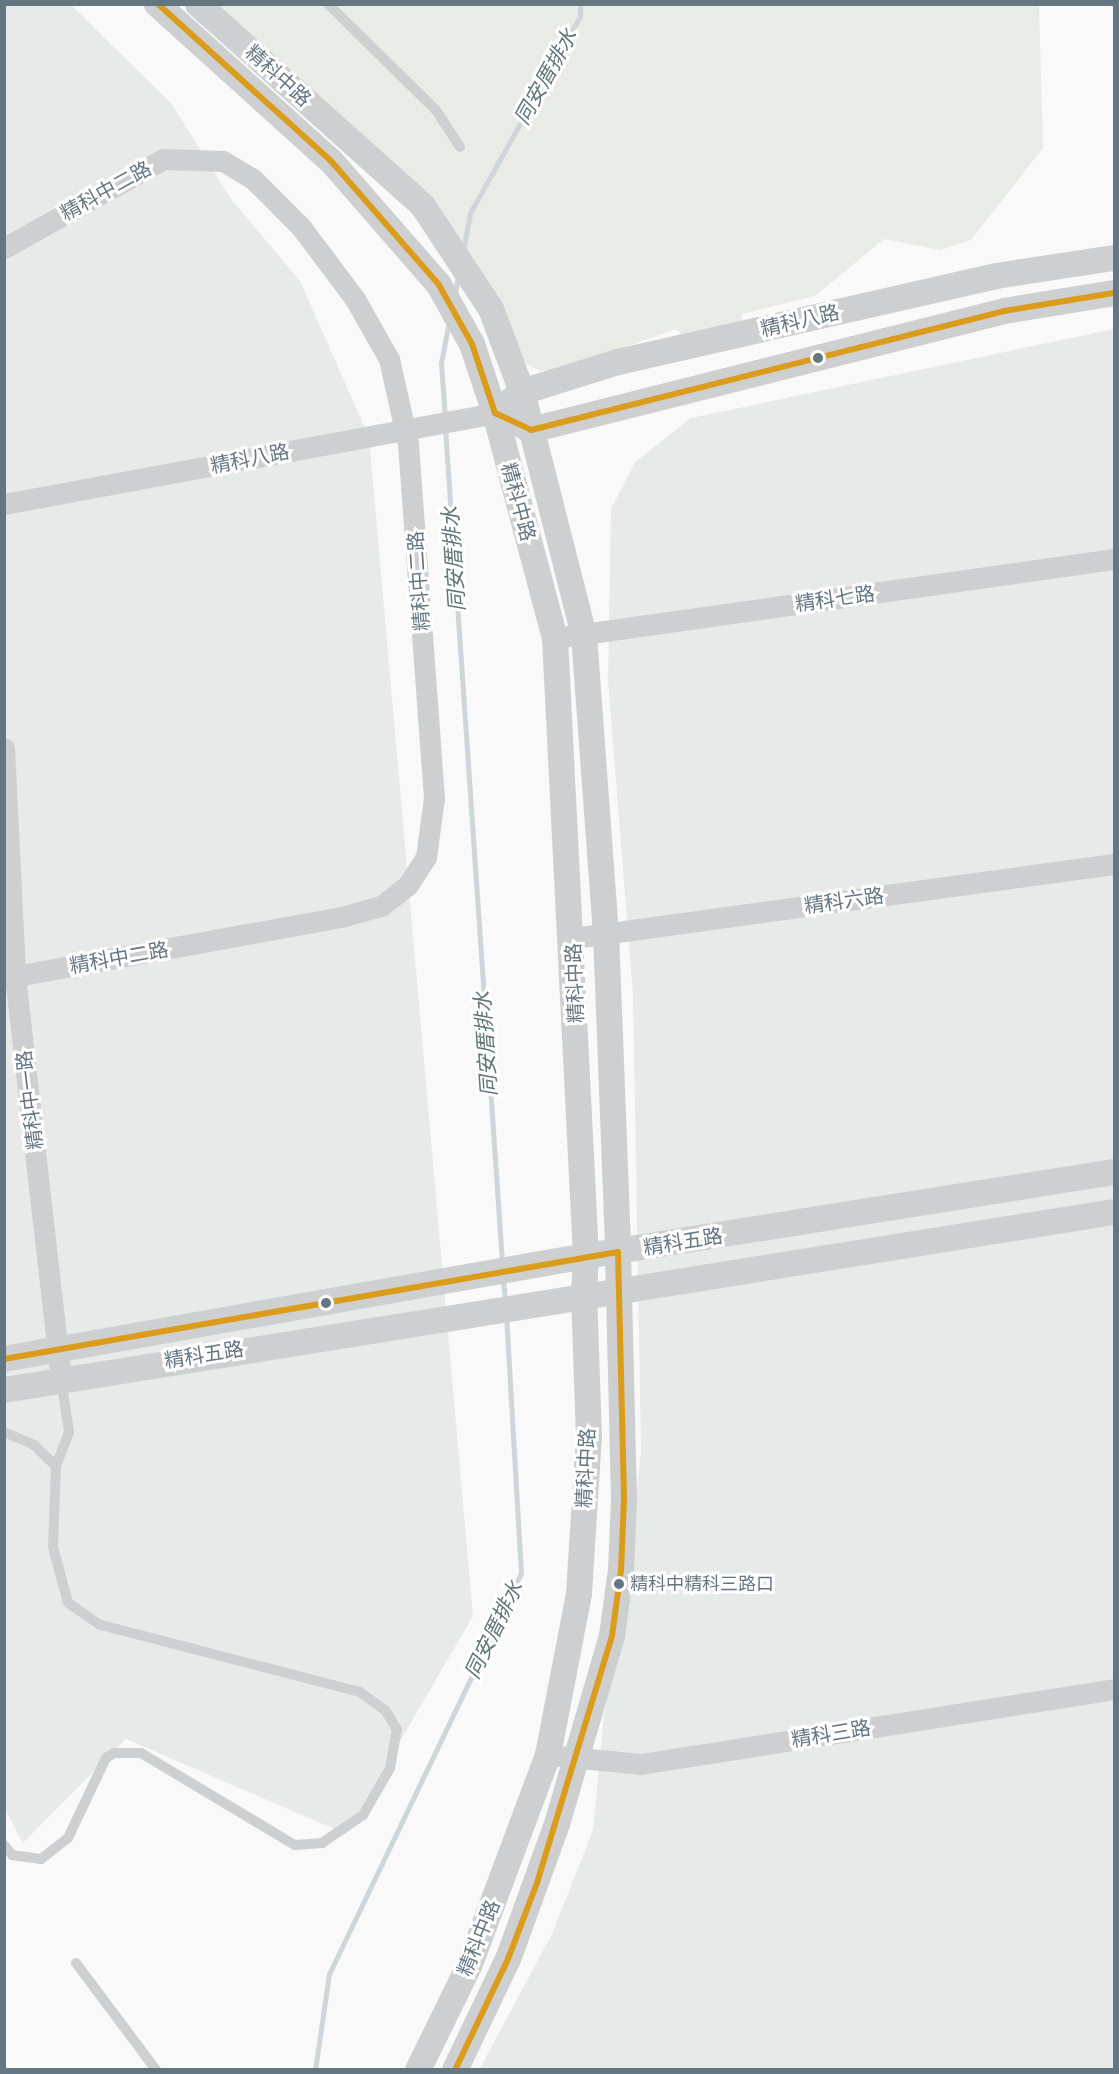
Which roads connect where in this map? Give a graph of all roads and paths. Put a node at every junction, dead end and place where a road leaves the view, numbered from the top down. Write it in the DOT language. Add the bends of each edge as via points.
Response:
graph roads {
  1 [pos="157,4"];
  2 [pos="198,4"];
  3 [pos="328,4"];
  4 [pos="460,147"];
  5 [pos="4,248"];
  6 [pos="1114,258"];
  7 [pos="1114,293"];
  8 [pos="522,392"];
  9 [pos="495,413"];
  10 [pos="531,430"];
  11 [pos="4,504"];
  12 [pos="1114,560"];
  13 [pos="584,635"];
  14 [pos="555,638"];
  15 [pos="4,748"];
  16 [pos="1114,864"];
  17 [pos="606,933"];
  18 [pos="573,938"];
  19 [pos="10,977"];
  20 [pos="1114,1172"];
  21 [pos="1114,1212"];
  22 [pos="618,1252"];
  23 [pos="586,1256"];
  24 [pos="617,1291"];
  25 [pos="584,1294"];
  26 [pos="59,1349"];
  27 [pos="4,1359"];
  28 [pos="61,1378"];
  29 [pos="4,1390"];
  30 [pos="4,1432"];
  31 [pos="56,1466"];
  32 [pos="1114,1689"];
  33 [pos="548,1755"];
  34 [pos="577,1760"];
  35 [pos="4,1845"];
  36 [pos="76,1962"];
  37 [pos="156,2070"];
  38 [pos="418,2070"];
  39 [pos="455,2070"];
  1 -- 9 [label="street, 精科中路" via="332,161 439,285 472,344"];
  2 -- 8 [label="street, 精科中路" via="423,206 491,309"];
  3 -- 4 [label="lane" via="436,110"];
  5 -- 19 [label="street, 精科中二路" via="163,159 223,161 253,179 301,226 355,299 388,359 408,444 434,798 426,857 408,885 381,906 341,918"];
  6 -- 8 [label="street, 精科八路" via="984,279 618,362"];
  7 -- 10 [label="street, 精科八路" via="1004,311"];
  8 -- 9 [label="street, 精科八路"];
  8 -- 10 [label="street, 精科中路"];
  9 -- 10 [label="street"];
  9 -- 11 [label="street, 精科八路, bridge"];
  9 -- 14 [label="street, 精科中路"];
  10 -- 13 [label="street, 精科中路"];
  12 -- 13 [label="street, 精科七路"];
  13 -- 14 [label="street, 精科七路"];
  13 -- 17 [label="street, 精科中路"];
  14 -- 18 [label="street, 精科中路"];
  15 -- 19 [label="street, 精科中一路"];
  16 -- 17 [label="street, 精科六路"];
  17 -- 18 [label="street, 精科六路"];
  17 -- 22 [label="street, 精科中路"];
  18 -- 23 [label="street, 精科中路"];
  19 -- 26 [label="street, 精科中一路"];
  20 -- 22 [label="street, 精科五路"];
  21 -- 24 [label="street, 精科五路"];
  22 -- 23 [label="street, 精科五路"];
  22 -- 24 [label="street, 精科中路"];
  23 -- 25 [label="street, 精科中路"];
  23 -- 26 [label="street, 精科五路"];
  24 -- 25 [label="street, 精科五路"];
  24 -- 34 [label="street, 精科中路" via="624,1499 621,1570 612,1636"];
  25 -- 28 [label="street, 精科五路"];
  25 -- 33 [label="street, 精科中路" via="589,1435 579,1594"];
  26 -- 27 [label="street, 精科五路"];
  26 -- 28 [label="street, 精科中一路"];
  28 -- 29 [label="street, 精科五路"];
  28 -- 31 [label="lane" via="69,1431"];
  30 -- 31 [label="lane" via="34,1445"];
  31 -- 35 [label="lane" via="53,1547 68,1603 100,1625 360,1692 386,1712 397,1730 390,1768 363,1815 322,1843 295,1845 141,1753 114,1753 106,1758 68,1838 41,1859 12,1855"];
  32 -- 34 [label="street, 精科三路" via="641,1764"];
  33 -- 34 [label="street, 精科三路"];
  33 -- 38 [label="street, 精科中路" via="470,1964"];
  34 -- 39 [label="street, 精科中路" via="508,1959"];
  36 -- 37 [label="lane"];
}
